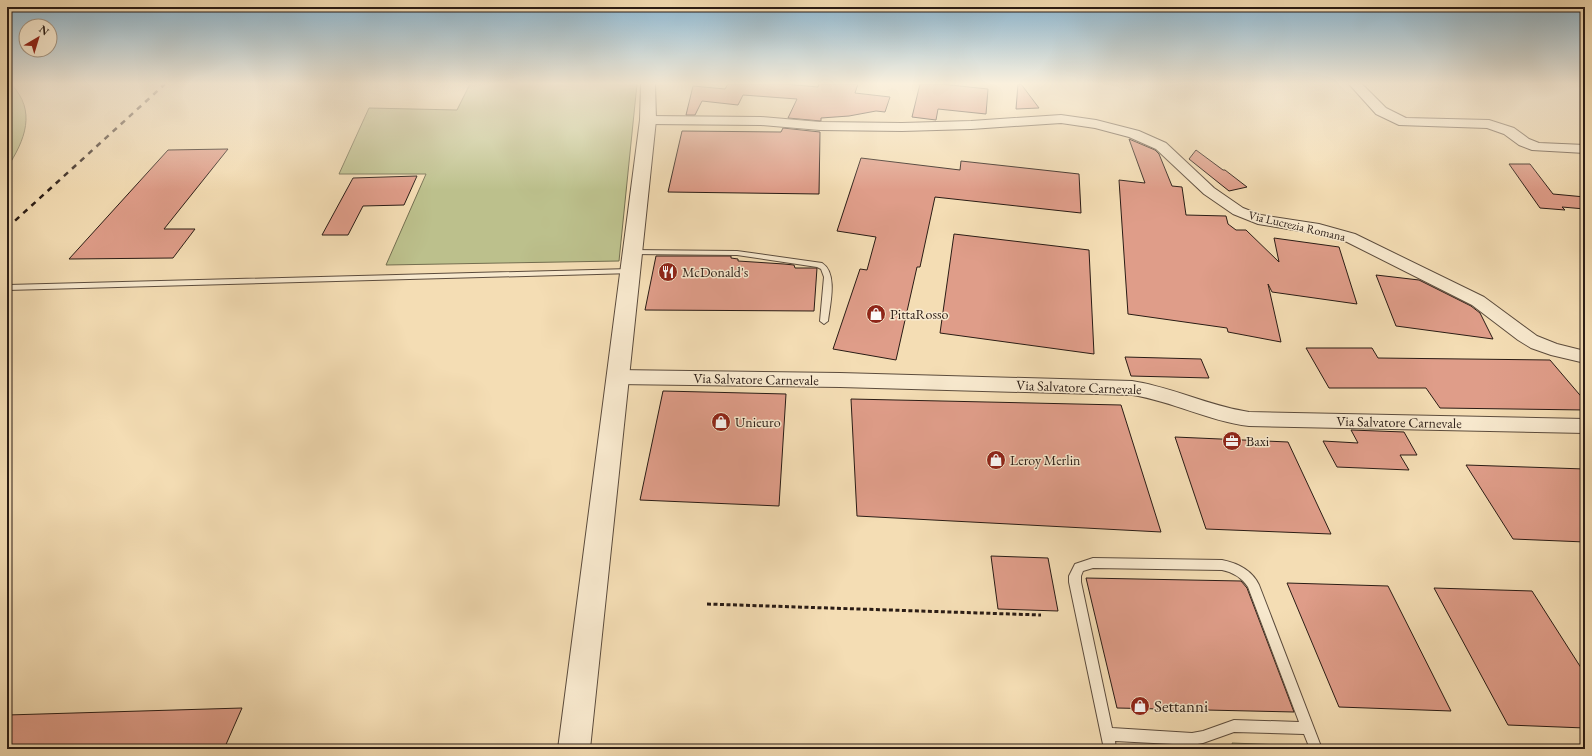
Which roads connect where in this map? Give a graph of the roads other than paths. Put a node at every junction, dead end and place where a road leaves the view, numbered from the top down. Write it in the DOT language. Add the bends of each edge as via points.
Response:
graph roads {
  1 [pos="1057,119"];
  2 [pos="1064,119"];
  3 [pos="1398,119"];
  4 [pos="648,120"];
  5 [pos="1585,149"];
  6 [pos="631,262"];
  7 [pos="8,288"];
  8 [pos="824,321"];
  9 [pos="1585,358"];
  10 [pos="617,377"];
  11 [pos="1585,426"];
  12 [pos="1308,728"];
  13 [pos="1107,734"];
  14 [pos="574,749"];
  15 [pos="1110,749"];
  16 [pos="1316,749"];
  1 -- 4 [label="street, Via Lucrezia Romana" via="902,127 820,126 761,121"];
  2 -- 9 [label="street, Via Lucrezia Romana" via="1115,128 1145,138 1161,146 1209,191 1238,211 1258,219 1325,230 1354,240 1471,297 1537,343"];
  3 -- 5 [label="street" via="1418,123 1485,124 1509,130 1524,142 1537,147"];
  4 -- 6 [label="street"];
  6 -- 7 [label="lane"];
  6 -- 8 [label="lane" via="738,253 819,265 824,268 828,278"];
  6 -- 10 [label="street"];
  10 -- 11 [label="street, Via Salvatore Carnevale" via="1132,388 1163,393 1207,410 1241,419"];
  10 -- 14 [label="street"];
  12 -- 13 [label="lane" via="1234,726 1192,739"];
  12 -- 13 [label="lane" via="1253,585 1244,575 1222,566 1093,563 1079,567 1075,582"];
  12 -- 16 [label="lane"];
  13 -- 15 [label="lane"];
}
